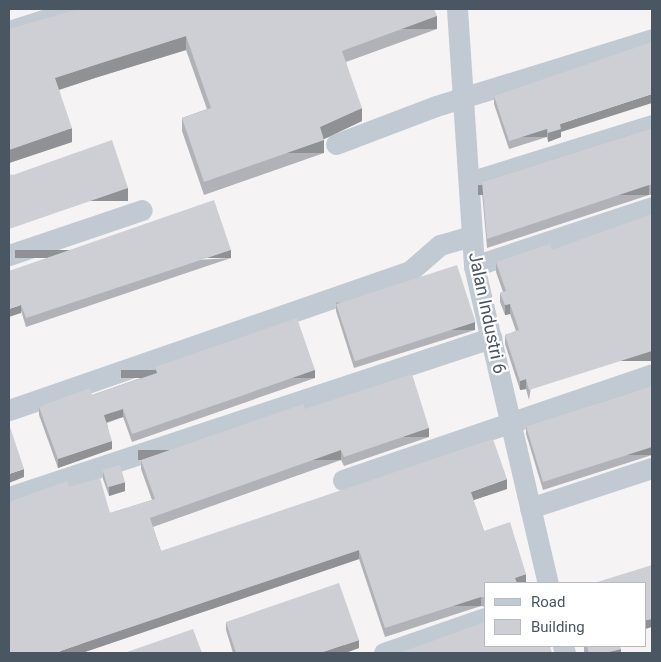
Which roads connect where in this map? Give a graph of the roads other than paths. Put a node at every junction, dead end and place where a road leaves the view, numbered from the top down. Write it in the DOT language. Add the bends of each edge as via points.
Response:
graph roads {
  1 [pos="78,9"];
  2 [pos="457,9"];
  3 [pos="9,31"];
  4 [pos="652,39"];
  5 [pos="464,99"];
  6 [pos="652,124"];
  7 [pos="336,144"];
  8 [pos="469,182"];
  9 [pos="652,207"];
  10 [pos="142,210"];
  11 [pos="472,236"];
  12 [pos="9,255"];
  13 [pos="474,266"];
  14 [pos="491,338"];
  15 [pos="652,374"];
  16 [pos="9,410"];
  17 [pos="512,421"];
  18 [pos="652,468"];
  19 [pos="343,480"];
  20 [pos="9,497"];
  21 [pos="530,508"];
  22 [pos="548,582"];
  23 [pos="483,619"];
  24 [pos="384,653"];
  1 -- 3 [label="street"];
  2 -- 5 [label="street, Jalan Industri 6"];
  4 -- 5 [label="street"];
  5 -- 7 [label="street"];
  5 -- 8 [label="street, Jalan Industri 6"];
  6 -- 8 [label="street"];
  8 -- 11 [label="street, Jalan Industri 6"];
  9 -- 13 [label="street"];
  10 -- 12 [label="street"];
  11 -- 13 [label="street, Jalan Industri 6"];
  11 -- 16 [label="street" via="440,245 410,271"];
  13 -- 14 [label="street, Jalan Industri 6"];
  14 -- 17 [label="street, Jalan Industri 6"];
  14 -- 20 [label="street"];
  15 -- 17 [label="street"];
  17 -- 19 [label="street"];
  17 -- 21 [label="street, Jalan Industri 6"];
  18 -- 21 [label="street"];
  21 -- 22 [label="street, Jalan Industri 6"];
  23 -- 24 [label="street"];
}
